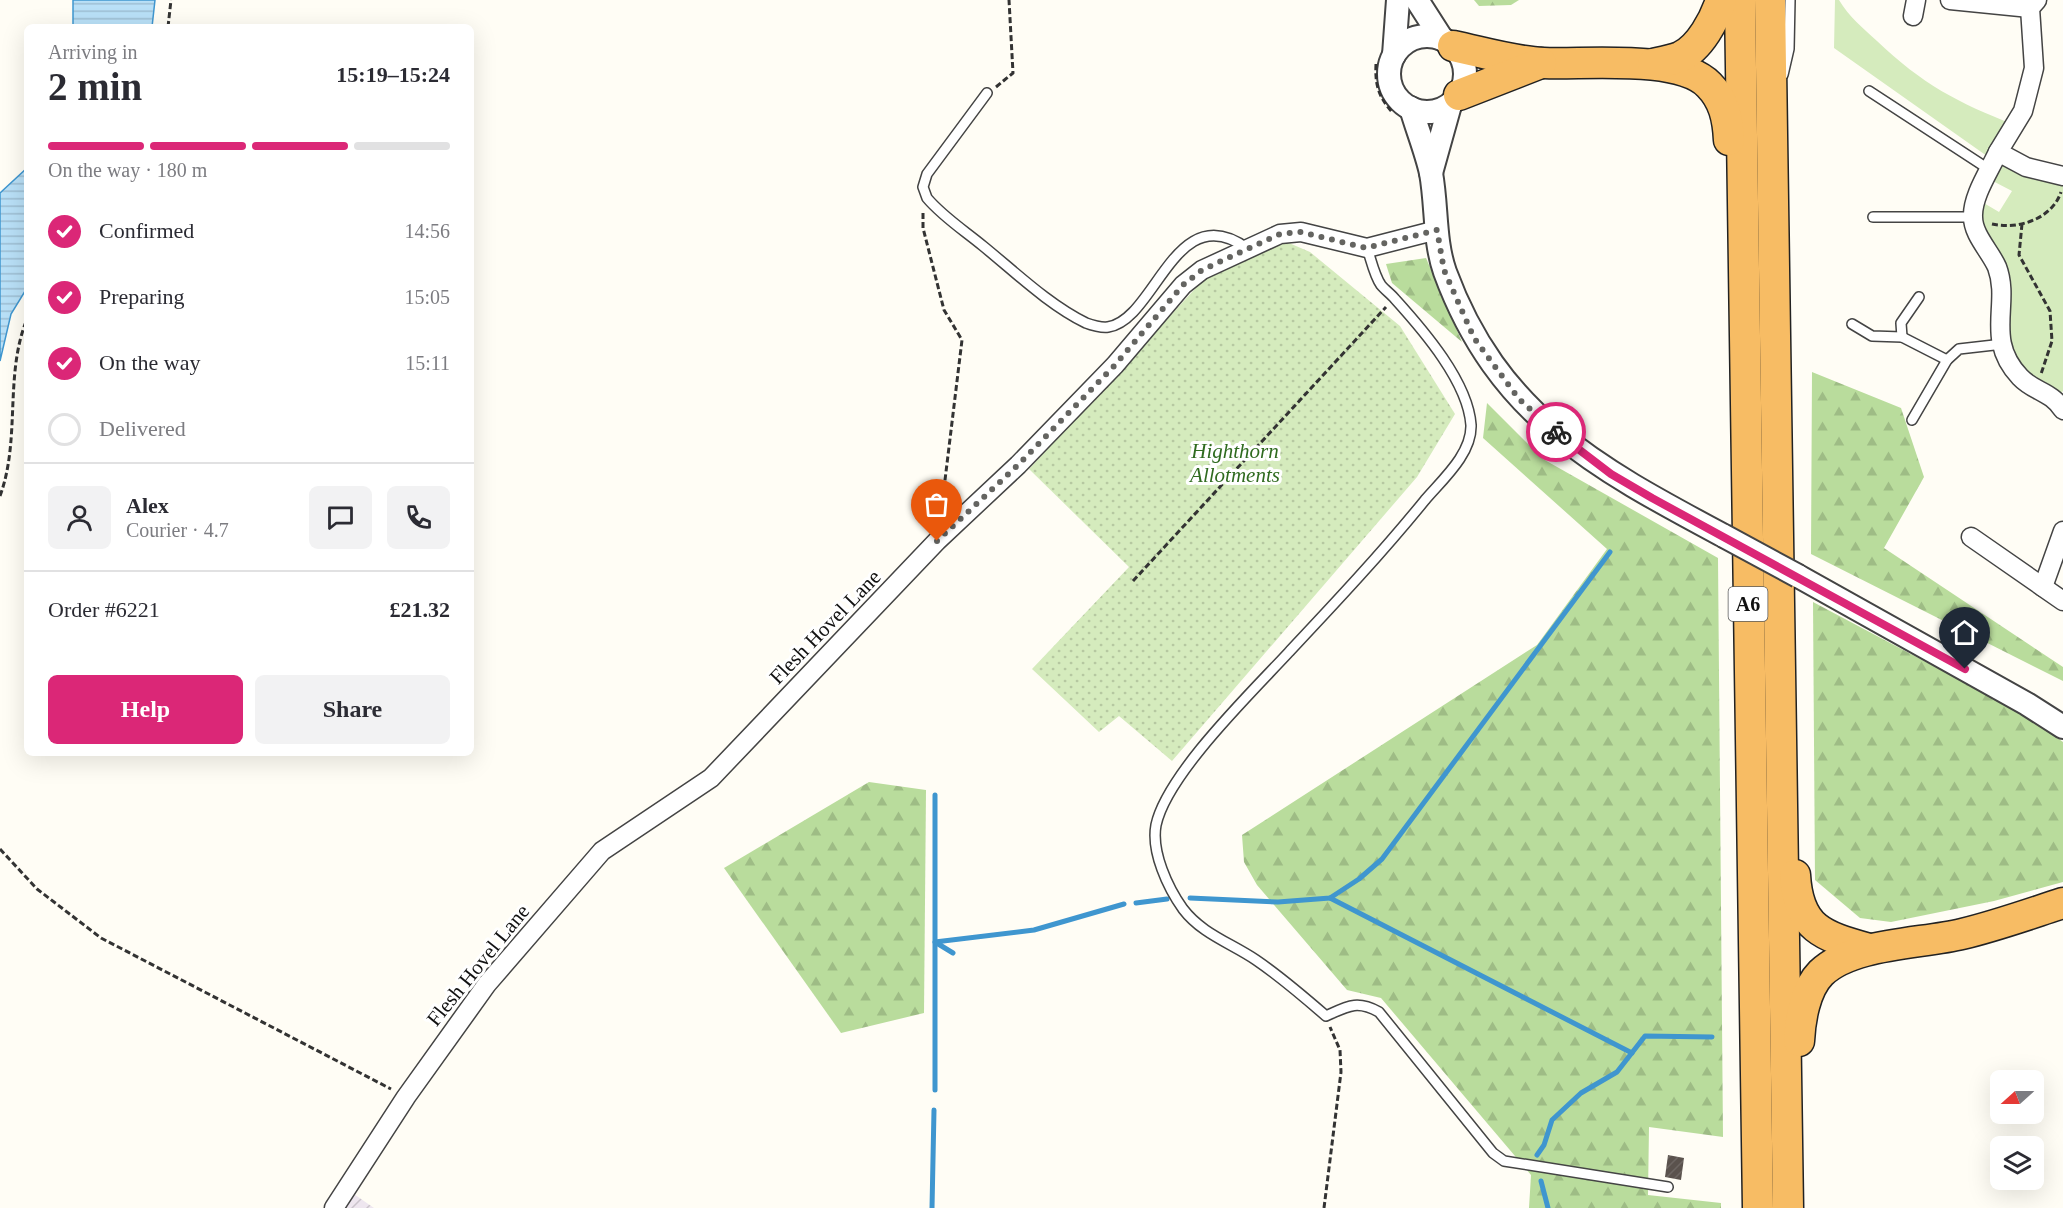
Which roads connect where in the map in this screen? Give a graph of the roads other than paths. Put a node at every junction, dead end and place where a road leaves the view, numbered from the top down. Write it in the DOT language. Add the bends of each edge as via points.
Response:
graph roads {
  1 [pos="1398,0"];
  2 [pos="1418,0"];
  3 [pos="1721,0"];
  4 [pos="1740,0"];
  5 [pos="1770,0"];
  6 [pos="1790,0"];
  7 [pos="1950,0"];
  8 [pos="2033,4"];
  9 [pos="1448,42"];
  10 [pos="1394,55"];
  11 [pos="1541,63"];
  12 [pos="1653,64"];
  13 [pos="1869,91"];
  14 [pos="987,93"];
  15 [pos="1454,100"];
  16 [pos="1411,108"];
  17 [pos="1772,133"];
  18 [pos="1998,152"];
  19 [pos="1990,170"];
  20 [pos="1431,173"];
  21 [pos="2063,176"];
  22 [pos="1973,217"];
  23 [pos="1873,218"];
  24 [pos="1437,230"];
  25 [pos="1366,248"];
  26 [pos="1248,249"];
  27 [pos="1919,297"];
  28 [pos="1852,324"];
  29 [pos="1902,337"];
  30 [pos="2003,344"];
  31 [pos="1744,358"];
  32 [pos="1947,360"];
  33 [pos="2063,410"];
  34 [pos="1912,420"];
  35 [pos="2063,531"];
  36 [pos="1971,537"];
  37 [pos="2043,587"];
  38 [pos="2063,601"];
  39 [pos="1779,701"];
  40 [pos="2063,727"];
  41 [pos="2063,903"];
  42 [pos="1869,949"];
  43 [pos="1668,1187"];
  44 [pos="1788,1199"];
  45 [pos="334,1208"];
  46 [pos="1758,1208"];
  1 -- 10 [label="street"];
  2 -- 9 [label="street"];
  3 -- 12 [label="highway" via="1711,23 1682,56"];
  4 -- 31 [label="highway, A6"];
  5 -- 17 [label="highway, A6"];
  6 -- 17 [label="lane" via="1789,49"];
  7 -- 8 [label="street"];
  8 -- 18 [label="street" via="2034,68 2023,111"];
  9 -- 10 [label="street" via="1433,36 1414,38"];
  9 -- 11 [label="highway"];
  9 -- 15 [label="street" via="1463,62 1465,75"];
  10 -- 16 [label="street" via="1389,72 1391,85 1400,100"];
  11 -- 12 [label="highway"];
  11 -- 15 [label="highway"];
  12 -- 31 [label="highway" via="1692,74 1708,84 1726,112"];
  13 -- 19 [label="lane"];
  14 -- 26 [label="lane" via="927,174 923,187 934,206 1086,323 1106,328 1118,324 1178,254 1204,236 1217,234 1236,239"];
  15 -- 16 [label="street" via="1426,112"];
  15 -- 20 [label="street"];
  16 -- 20 [label="street"];
  17 -- 39 [label="highway, A6"];
  18 -- 19 [label="street"];
  18 -- 21 [label="street" via="2026,167"];
  19 -- 22 [label="street"];
  20 -- 24 [label="street"];
  22 -- 23 [label="lane"];
  22 -- 30 [label="street" via="1997,267 2001,284 1999,335"];
  24 -- 25 [label="street, Flesh Hovel Lane"];
  24 -- 40 [label="street, bridge" via="1444,270 1474,338 1519,399 1578,451 1611,474"];
  25 -- 26 [label="street, Flesh Hovel Lane" via="1301,232 1280,234"];
  25 -- 43 [label="lane" via="1380,284 1395,298 1460,385 1471,428 1467,443 1458,460 1389,545 1181,774 1164,801 1156,827 1158,854 1184,910 1202,928 1282,977 1326,1016 1350,1005 1366,1004 1379,1012 1493,1153 1504,1161"];
  26 -- 45 [label="street, Flesh Hovel Lane" via="1202,270 1183,285 1115,365 937,541 711,778 602,852 487,984 406,1096"];
  27 -- 29 [label="lane" via="1901,324"];
  28 -- 29 [label="lane" via="1872,336"];
  29 -- 32 [label="lane"];
  30 -- 32 [label="lane" via="1959,349"];
  30 -- 33 [label="street" via="2020,377 2056,398"];
  31 -- 46 [label="highway, A6"];
  32 -- 34 [label="lane"];
  35 -- 37 [label="street"];
  36 -- 37 [label="street"];
  37 -- 38 [label="street"];
  39 -- 42 [label="highway" via="1800,908 1810,924 1824,935"];
  39 -- 44 [label="highway, A6"];
  41 -- 42 [label="highway" via="1961,934"];
  42 -- 44 [label="highway" via="1821,973 1807,995 1800,1031 1798,1108"];
}
